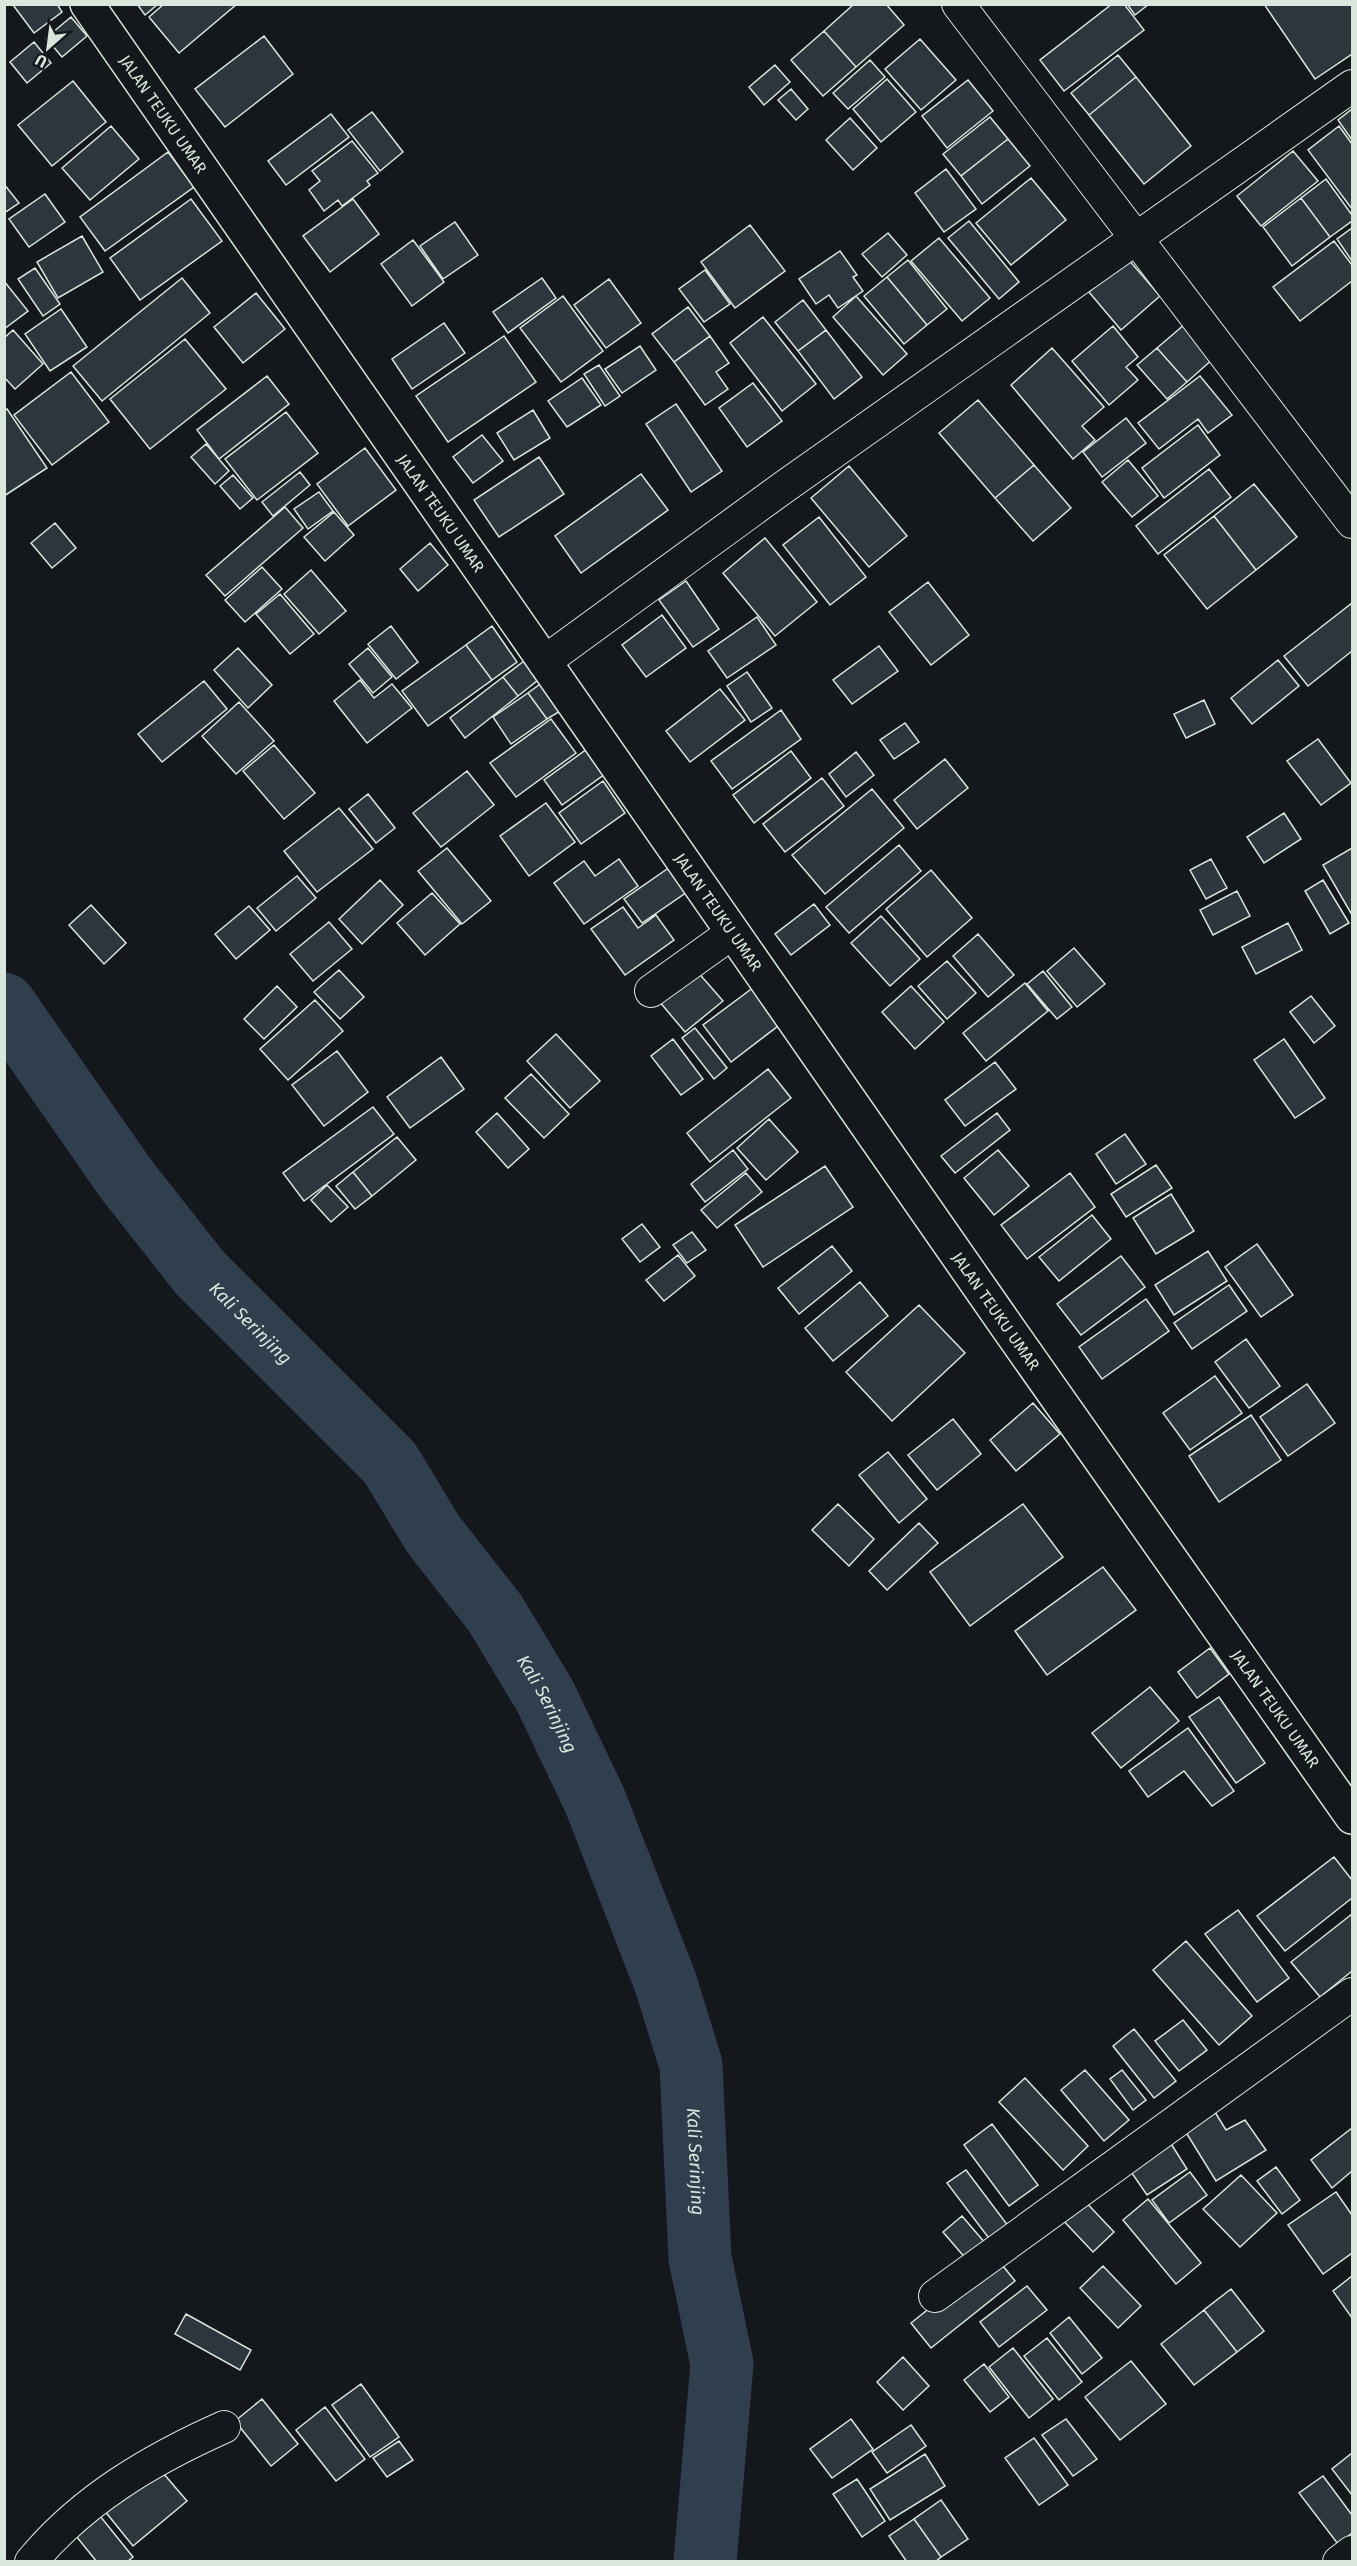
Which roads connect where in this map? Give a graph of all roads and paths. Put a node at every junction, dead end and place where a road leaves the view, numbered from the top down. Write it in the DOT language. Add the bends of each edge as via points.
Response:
graph roads {
  1 [pos="87,4"];
  2 [pos="958,4"];
  3 [pos="1353,86"];
  4 [pos="1138,239"];
  5 [pos="1353,522"];
  6 [pos="544,662"];
  7 [pos="732,933"];
  8 [pos="651,991"];
  9 [pos="1353,1817"];
  10 [pos="1353,1994"];
  11 [pos="935,2296"];
  12 [pos="224,2427"];
  13 [pos="1353,2552"];
  14 [pos="31,2562"];
  15 [pos="1339,2562"];
  1 -- 6 [label="main road, JALAN TEUKU UMAR"];
  2 -- 4 [label="street"];
  3 -- 4 [label="street"];
  4 -- 5 [label="street"];
  4 -- 6 [label="street" via="794,480"];
  6 -- 7 [label="main road, JALAN TEUKU UMAR"];
  7 -- 8 [label="street"];
  7 -- 9 [label="main road, JALAN TEUKU UMAR"];
  10 -- 11 [label="street"];
  12 -- 14 [label="street" via="170,2451 125,2480 72,2518"];
  13 -- 15 [label="street"];
}
